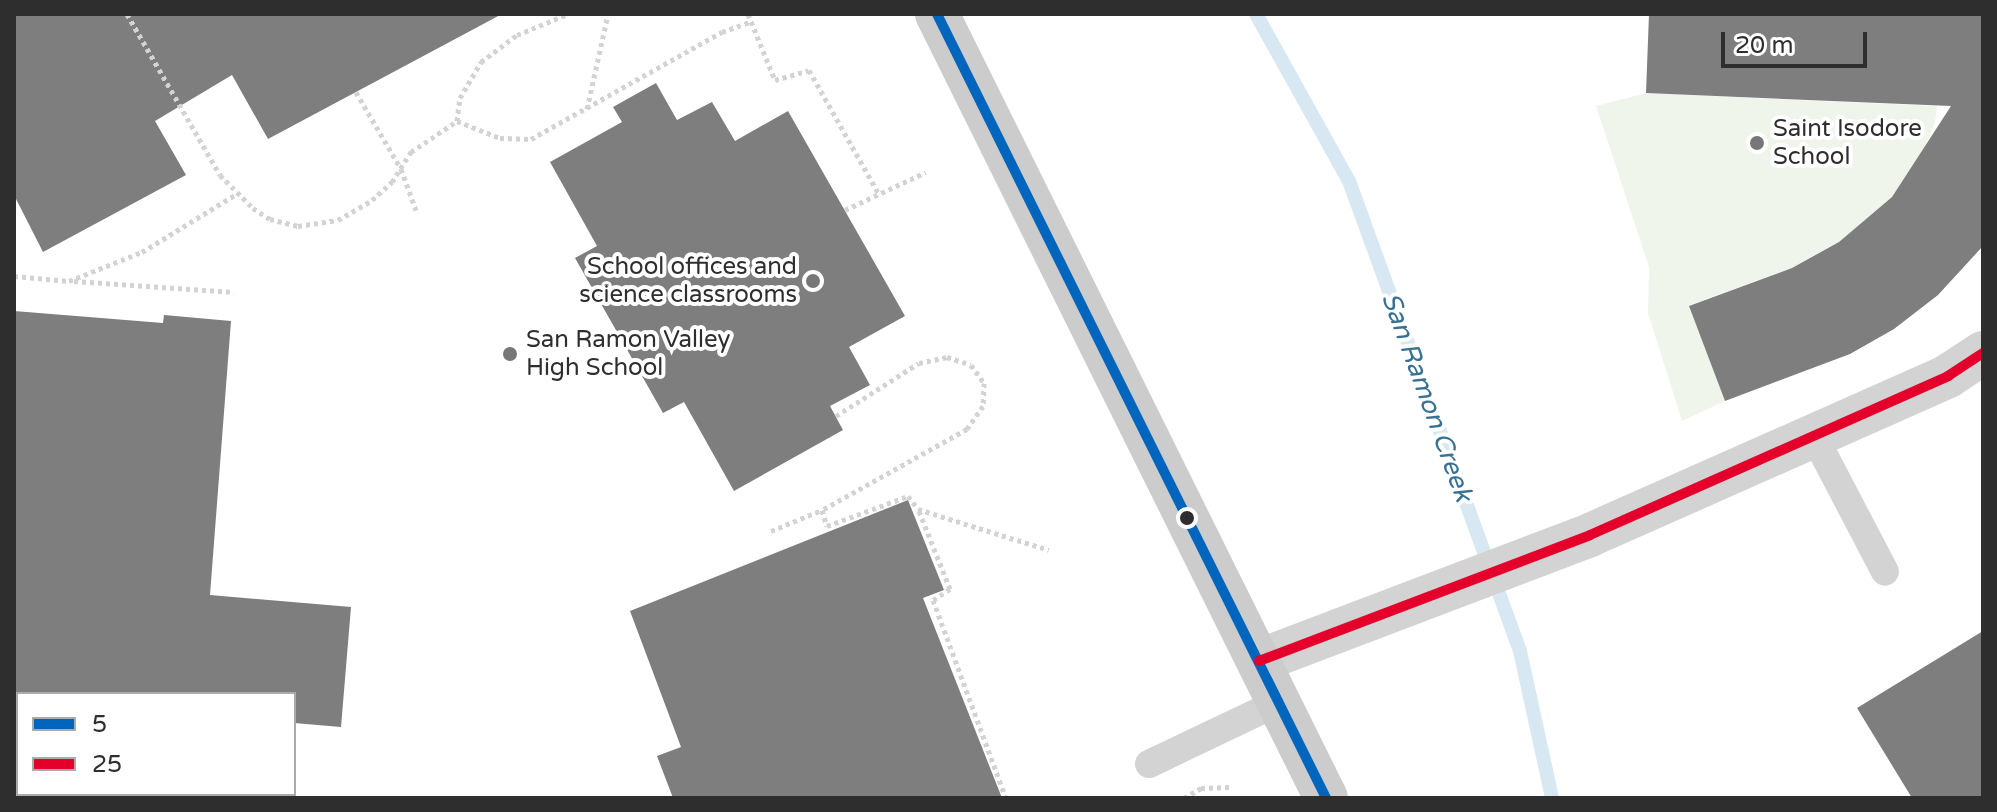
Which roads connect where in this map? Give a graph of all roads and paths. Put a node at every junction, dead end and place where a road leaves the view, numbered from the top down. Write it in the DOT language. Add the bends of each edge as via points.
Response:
graph roads {
  1 [pos="127,14"];
  2 [pos="568,14"];
  3 [pos="608,14"];
  4 [pos="748,14"];
  5 [pos="937,14"];
  6 [pos="749,22"];
  7 [pos="356,92"];
  8 [pos="587,109"];
  9 [pos="457,121"];
  10 [pos="401,169"];
  11 [pos="926,172"];
  12 [pos="238,193"];
  13 [pos="879,194"];
  14 [pos="416,210"];
  15 [pos="845,210"];
  16 [pos="14,276"];
  17 [pos="69,281"];
  18 [pos="234,292"];
  19 [pos="1983,353"];
  20 [pos="836,416"];
  21 [pos="1814,436"];
  22 [pos="918,509"];
  23 [pos="822,510"];
  24 [pos="771,531"];
  25 [pos="1049,550"];
  26 [pos="1885,572"];
  27 [pos="1259,661"];
  28 [pos="1279,702"];
  29 [pos="1149,764"];
  30 [pos="1232,787"];
  31 [pos="1006,798"];
  32 [pos="1184,798"];
  33 [pos="1326,798"];
  1 -- 12 [label="path" via="220,175"];
  2 -- 9 [label="path" via="517,35 481,62 460,98"];
  3 -- 8 [label="path"];
  4 -- 6 [label="path"];
  5 -- 27 [label="main road"];
  6 -- 8 [label="path"];
  6 -- 13 [label="path" via="775,80 809,70"];
  7 -- 10 [label="path"];
  8 -- 9 [label="path" via="518,142"];
  9 -- 10 [label="path" via="411,152"];
  10 -- 12 [label="path" via="372,200 338,220 298,226 270,219"];
  10 -- 14 [label="path"];
  11 -- 13 [label="path"];
  12 -- 17 [label="path" via="142,252"];
  13 -- 15 [label="path"];
  16 -- 17 [label="path"];
  17 -- 18 [label="path"];
  19 -- 21 [label="street" via="1948,376"];
  20 -- 23 [label="path" via="919,363 947,357 971,365 984,383 983,406 967,429"];
  21 -- 26 [label="lane"];
  21 -- 27 [label="street" via="1590,535"];
  22 -- 23 [label="path" via="908,496 827,526"];
  22 -- 25 [label="path"];
  22 -- 31 [label="path" via="950,589 933,600"];
  23 -- 24 [label="path"];
  27 -- 28 [label="main road"];
  28 -- 29 [label="lane"];
  28 -- 33 [label="main road"];
  30 -- 32 [label="path" via="1201,788"];
}
